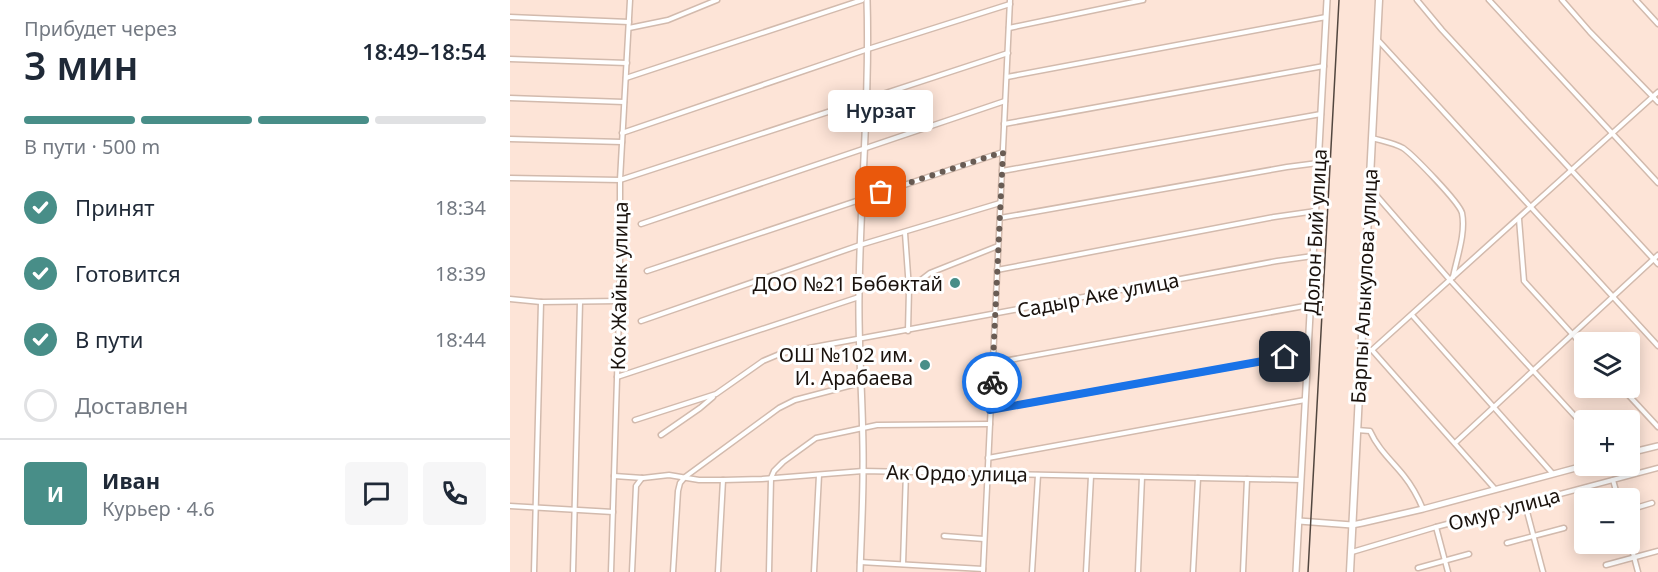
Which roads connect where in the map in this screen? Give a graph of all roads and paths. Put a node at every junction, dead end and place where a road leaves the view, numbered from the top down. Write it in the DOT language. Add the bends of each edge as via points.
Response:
graph roads {
  1 [pos="630,0"];
  2 [pos="717,0"];
  3 [pos="862,0"];
  4 [pos="867,0"];
  5 [pos="1143,0"];
  6 [pos="1328,0"];
  7 [pos="1379,0"];
  8 [pos="1417,0"];
  9 [pos="1489,0"];
  10 [pos="1562,0"];
  11 [pos="1636,0"];
  12 [pos="1010,2"];
  13 [pos="510,17"];
  14 [pos="1326,17"];
  15 [pos="629,22"];
  16 [pos="1658,24"];
  17 [pos="629,28"];
  18 [pos="1009,28"];
  19 [pos="1377,39"];
  20 [pos="868,49"];
  21 [pos="1008,53"];
  22 [pos="510,59"];
  23 [pos="627,63"];
  24 [pos="1324,66"];
  25 [pos="1006,77"];
  26 [pos="626,78"];
  27 [pos="1658,92"];
  28 [pos="1653,96"];
  29 [pos="510,98"];
  30 [pos="867,99"];
  31 [pos="1005,101"];
  32 [pos="624,102"];
  33 [pos="1658,102"];
  34 [pos="1321,114"];
  35 [pos="1004,124"];
  36 [pos="622,133"];
  37 [pos="1611,134"];
  38 [pos="1372,138"];
  39 [pos="510,139"];
  40 [pos="622,142"];
  41 [pos="864,149"];
  42 [pos="1003,152"];
  43 [pos="1319,163"];
  44 [pos="1571,170"];
  45 [pos="1002,171"];
  46 [pos="510,178"];
  47 [pos="620,180"];
  48 [pos="1658,183"];
  49 [pos="1370,188"];
  50 [pos="861,199"];
  51 [pos="1000,203"];
  52 [pos="1531,207"];
  53 [pos="1317,211"];
  54 [pos="1519,218"];
  55 [pos="1000,219"];
  56 [pos="641,224"];
  57 [pos="905,232"];
  58 [pos="860,245"];
  59 [pos="998,246"];
  60 [pos="1658,255"];
  61 [pos="1314,256"];
  62 [pos="1654,260"];
  63 [pos="1658,264"];
  64 [pos="997,270"];
  65 [pos="646,271"];
  66 [pos="1451,279"];
  67 [pos="909,289"];
  68 [pos="859,297"];
  69 [pos="1613,297"];
  70 [pos="510,299"];
  71 [pos="620,301"];
  72 [pos="542,302"];
  73 [pos="580,302"];
  74 [pos="1311,304"];
  75 [pos="995,315"];
  76 [pos="1412,315"];
  77 [pos="641,321"];
  78 [pos="908,331"];
  79 [pos="1572,334"];
  80 [pos="859,339"];
  81 [pos="1658,346"];
  82 [pos="1361,350"];
  83 [pos="1372,350"];
  84 [pos="1308,352"];
  85 [pos="993,363"];
  86 [pos="1532,370"];
  87 [pos="617,377"];
  88 [pos="860,383"];
  89 [pos="716,394"];
  90 [pos="1631,398"];
  91 [pos="1305,400"];
  92 [pos="1494,407"];
  93 [pos="990,410"];
  94 [pos="1574,415"];
  95 [pos="635,420"];
  96 [pos="990,424"];
  97 [pos="1658,427"];
  98 [pos="862,428"];
  99 [pos="1357,430"];
  100 [pos="661,435"];
  101 [pos="1455,443"];
  102 [pos="1658,446"];
  103 [pos="1640,450"];
  104 [pos="988,458"];
  105 [pos="1658,468"];
  106 [pos="1574,469"];
  107 [pos="863,471"];
  108 [pos="906,472"];
  109 [pos="987,474"];
  110 [pos="819,475"];
  111 [pos="1038,475"];
  112 [pos="1553,475"];
  113 [pos="614,476"];
  114 [pos="1090,476"];
  115 [pos="685,477"];
  116 [pos="1142,477"];
  117 [pos="643,478"];
  118 [pos="771,478"];
  119 [pos="1198,478"];
  120 [pos="1247,479"];
  121 [pos="723,480"];
  122 [pos="1301,480"];
  123 [pos="1613,480"];
  124 [pos="1615,488"];
  125 [pos="1495,489"];
  126 [pos="1652,503"];
  127 [pos="1525,504"];
  128 [pos="510,506"];
  129 [pos="536,506"];
  130 [pos="1640,507"];
  131 [pos="574,508"];
  132 [pos="1423,509"];
  133 [pos="613,512"];
  134 [pos="1299,521"];
  135 [pos="1352,525"];
  136 [pos="1436,527"];
  137 [pos="1564,528"];
  138 [pos="944,536"];
  139 [pos="1533,536"];
  140 [pos="984,539"];
  141 [pos="1507,543"];
  142 [pos="1658,551"];
  143 [pos="1351,552"];
  144 [pos="1469,554"];
  145 [pos="1633,554"];
  146 [pos="1634,557"];
  147 [pos="1445,561"];
  148 [pos="860,562"];
  149 [pos="903,564"];
  150 [pos="1606,565"];
  151 [pos="1418,568"];
  152 [pos="983,571"];
  153 [pos="534,572"];
  154 [pos="573,572"];
  155 [pos="611,572"];
  156 [pos="632,572"];
  157 [pos="673,572"];
  158 [pos="718,572"];
  159 [pos="769,572"];
  160 [pos="814,572"];
  161 [pos="860,572"];
  162 [pos="1032,572"];
  163 [pos="1086,572"];
  164 [pos="1138,572"];
  165 [pos="1193,572"];
  166 [pos="1243,572"];
  167 [pos="1296,572"];
  168 [pos="1350,572"];
  169 [pos="1448,572"];
  170 [pos="1543,572"];
  171 [pos="1638,572"];
  1 -- 15 [label="street, Кок Жайык улица"];
  2 -- 17 [label="street" via="668,20"];
  3 -- 26 [label="street"];
  4 -- 20 [label="street"];
  5 -- 18 [label="street"];
  6 -- 14 [label="street, Долон Бий улица"];
  7 -- 19 [label="main road, Барпы Алыкулова улица"];
  8 -- 44 [label="street"];
  9 -- 37 [label="street"];
  10 -- 28 [label="street"];
  11 -- 16 [label="street"];
  12 -- 18 [label="street"];
  12 -- 20 [label="street"];
  13 -- 15 [label="street"];
  14 -- 24 [label="street, Долон Бий улица"];
  14 -- 25 [label="street"];
  15 -- 17 [label="street, Кок Жайык улица"];
  17 -- 23 [label="street, Кок Жайык улица"];
  18 -- 21 [label="street"];
  19 -- 38 [label="main road, Барпы Алыкулова улица"];
  19 -- 52 [label="street"];
  20 -- 30 [label="street"];
  20 -- 36 [label="street"];
  21 -- 25 [label="street"];
  21 -- 30 [label="street"];
  22 -- 23 [label="street"];
  23 -- 26 [label="street, Кок Жайык улица"];
  24 -- 34 [label="street, Долон Бий улица"];
  24 -- 35 [label="street"];
  25 -- 31 [label="street"];
  26 -- 32 [label="street, Кок Жайык улица"];
  27 -- 28 [label="street"];
  28 -- 33 [label="street"];
  28 -- 37 [label="street"];
  29 -- 32 [label="street"];
  30 -- 41 [label="street"];
  30 -- 47 [label="street"];
  31 -- 35 [label="street"];
  31 -- 41 [label="street"];
  32 -- 36 [label="street, Кок Жайык улица"];
  34 -- 43 [label="street, Долон Бий улица"];
  34 -- 45 [label="street"];
  35 -- 42 [label="street"];
  36 -- 40 [label="street, Кок Жайык улица"];
  37 -- 44 [label="street"];
  37 -- 48 [label="street"];
  38 -- 49 [label="main road, Барпы Алыкулова улица"];
  38 -- 66 [label="street" via="1403,148 1456,203 1461,212 1462,231"];
  39 -- 40 [label="street"];
  40 -- 47 [label="street, Кок Жайык улица"];
  41 -- 50 [label="street"];
  41 -- 56 [label="street"];
  42 -- 45 [label="street"];
  42 -- 50 [label="street"];
  43 -- 53 [label="street, Долон Бий улица"];
  43 -- 55 [label="street"];
  44 -- 52 [label="street"];
  44 -- 62 [label="street"];
  45 -- 51 [label="street"];
  46 -- 47 [label="street"];
  47 -- 71 [label="street, Кок Жайык улица"];
  49 -- 66 [label="street"];
  49 -- 82 [label="main road, Барпы Алыкулова улица"];
  50 -- 58 [label="street"];
  50 -- 65 [label="street"];
  51 -- 55 [label="street"];
  51 -- 57 [label="street"];
  52 -- 54 [label="street"];
  52 -- 69 [label="street"];
  53 -- 61 [label="street, Долон Бий улица"];
  53 -- 64 [label="street"];
  54 -- 66 [label="street"];
  54 -- 79 [label="street" via="1524,281"];
  55 -- 59 [label="street"];
  57 -- 58 [label="street"];
  57 -- 67 [label="street"];
  58 -- 68 [label="street"];
  58 -- 77 [label="street"];
  59 -- 64 [label="street"];
  59 -- 67 [label="street" via="930,273"];
  60 -- 62 [label="street"];
  61 -- 74 [label="street, Долон Бий улица"];
  61 -- 75 [label="street, Садыр Аке улица"];
  62 -- 63 [label="street"];
  62 -- 69 [label="street"];
  64 -- 75 [label="street"];
  66 -- 76 [label="street"];
  66 -- 86 [label="street"];
  67 -- 78 [label="street"];
  68 -- 80 [label="street"];
  68 -- 87 [label="street"];
  69 -- 79 [label="street"];
  69 -- 81 [label="street"];
  70 -- 72 [label="street"];
  71 -- 73 [label="street"];
  71 -- 87 [label="street, Кок Жайык улица"];
  72 -- 73 [label="street"];
  72 -- 129 [label="street"];
  73 -- 131 [label="street"];
  74 -- 84 [label="street, Долон Бий улица"];
  74 -- 85 [label="street"];
  75 -- 78 [label="street, Садыр Аке улица"];
  75 -- 85 [label="street"];
  76 -- 83 [label="street"];
  76 -- 92 [label="street"];
  78 -- 80 [label="street, Садыр Аке улица"];
  79 -- 86 [label="street"];
  80 -- 88 [label="street"];
  80 -- 89 [label="street, Садыр Аке улица" via="782,353 763,361"];
  82 -- 83 [label="street"];
  82 -- 99 [label="main road, Барпы Алыкулова улица"];
  83 -- 101 [label="street"];
  84 -- 91 [label="street, Долон Бий улица"];
  84 -- 93 [label="street"];
  85 -- 93 [label="street"];
  86 -- 92 [label="street"];
  86 -- 94 [label="street"];
  87 -- 113 [label="street, Кок Жайык улица"];
  88 -- 98 [label="street"];
  88 -- 115 [label="street" via="779,408"];
  89 -- 95 [label="street, Садыр Аке улица"];
  89 -- 100 [label="street, Садыр Аке улица"];
  90 -- 97 [label="street"];
  91 -- 104 [label="street"];
  91 -- 122 [label="street, Долон Бий улица"];
  92 -- 101 [label="street"];
  92 -- 112 [label="street"];
  93 -- 96 [label="street"];
  96 -- 98 [label="street"];
  96 -- 104 [label="street"];
  98 -- 107 [label="street"];
  98 -- 118 [label="street" via="816,438 783,462"];
  99 -- 132 [label="street" via="1370,431 1417,494"];
  99 -- 135 [label="main road, Барпы Алыкулова улица"];
  101 -- 125 [label="street"];
  102 -- 103 [label="street"];
  104 -- 109 [label="street"];
  105 -- 123 [label="street, Омур улица"];
  106 -- 112 [label="street, Омур улица"];
  107 -- 108 [label="street, Ак Ордо улица"];
  107 -- 110 [label="street, Ак Ордо улица"];
  107 -- 148 [label="street"];
  108 -- 109 [label="street, Ак Ордо улица"];
  108 -- 149 [label="street"];
  109 -- 111 [label="street, Ак Ордо улица"];
  109 -- 140 [label="street"];
  110 -- 118 [label="street, Ак Ордо улица"];
  110 -- 160 [label="street"];
  111 -- 114 [label="street, Ак Ордо улица"];
  111 -- 162 [label="street"];
  112 -- 125 [label="street, Омур улица"];
  113 -- 117 [label="street, Ак Ордо улица"];
  113 -- 133 [label="street, Кок Жайык улица"];
  114 -- 116 [label="street, Ак Ордо улица"];
  114 -- 163 [label="street"];
  115 -- 117 [label="street, Ак Ордо улица"];
  115 -- 121 [label="street, Ак Ордо улица"];
  115 -- 157 [label="street" via="678,491"];
  116 -- 119 [label="street, Ак Ордо улица"];
  116 -- 164 [label="street"];
  117 -- 156 [label="street" via="636,486"];
  118 -- 121 [label="street, Ак Ордо улица"];
  118 -- 159 [label="street"];
  119 -- 120 [label="street, Ак Ордо улица"];
  119 -- 165 [label="street"];
  120 -- 122 [label="street, Ак Ордо улица"];
  120 -- 166 [label="street"];
  121 -- 158 [label="street"];
  122 -- 134 [label="street, Долон Бий улица"];
  123 -- 124 [label="street"];
  123 -- 127 [label="street, Омур улица"];
  125 -- 132 [label="street, Омур улица"];
  126 -- 130 [label="street"];
  127 -- 136 [label="street, Омур улица"];
  127 -- 139 [label="street"];
  128 -- 129 [label="street"];
  129 -- 131 [label="street"];
  129 -- 153 [label="street"];
  131 -- 133 [label="street"];
  131 -- 154 [label="street"];
  132 -- 135 [label="street, Омур улица"];
  133 -- 155 [label="street, Кок Жайык улица"];
  134 -- 135 [label="street, Омур улица"];
  134 -- 167 [label="street, Долон Бий улица"];
  135 -- 143 [label="main road, Барпы Алыкулова улица"];
  136 -- 143 [label="street, Омур улица"];
  136 -- 147 [label="street"];
  137 -- 139 [label="street"];
  138 -- 140 [label="street"];
  139 -- 141 [label="street"];
  139 -- 170 [label="street"];
  140 -- 152 [label="street"];
  142 -- 146 [label="street"];
  143 -- 168 [label="main road, Барпы Алыкулова улица"];
  144 -- 147 [label="street"];
  145 -- 146 [label="street"];
  146 -- 150 [label="street"];
  146 -- 171 [label="street"];
  147 -- 151 [label="street"];
  147 -- 169 [label="street"];
  148 -- 149 [label="street"];
  148 -- 161 [label="street"];
  149 -- 152 [label="street"];
}
